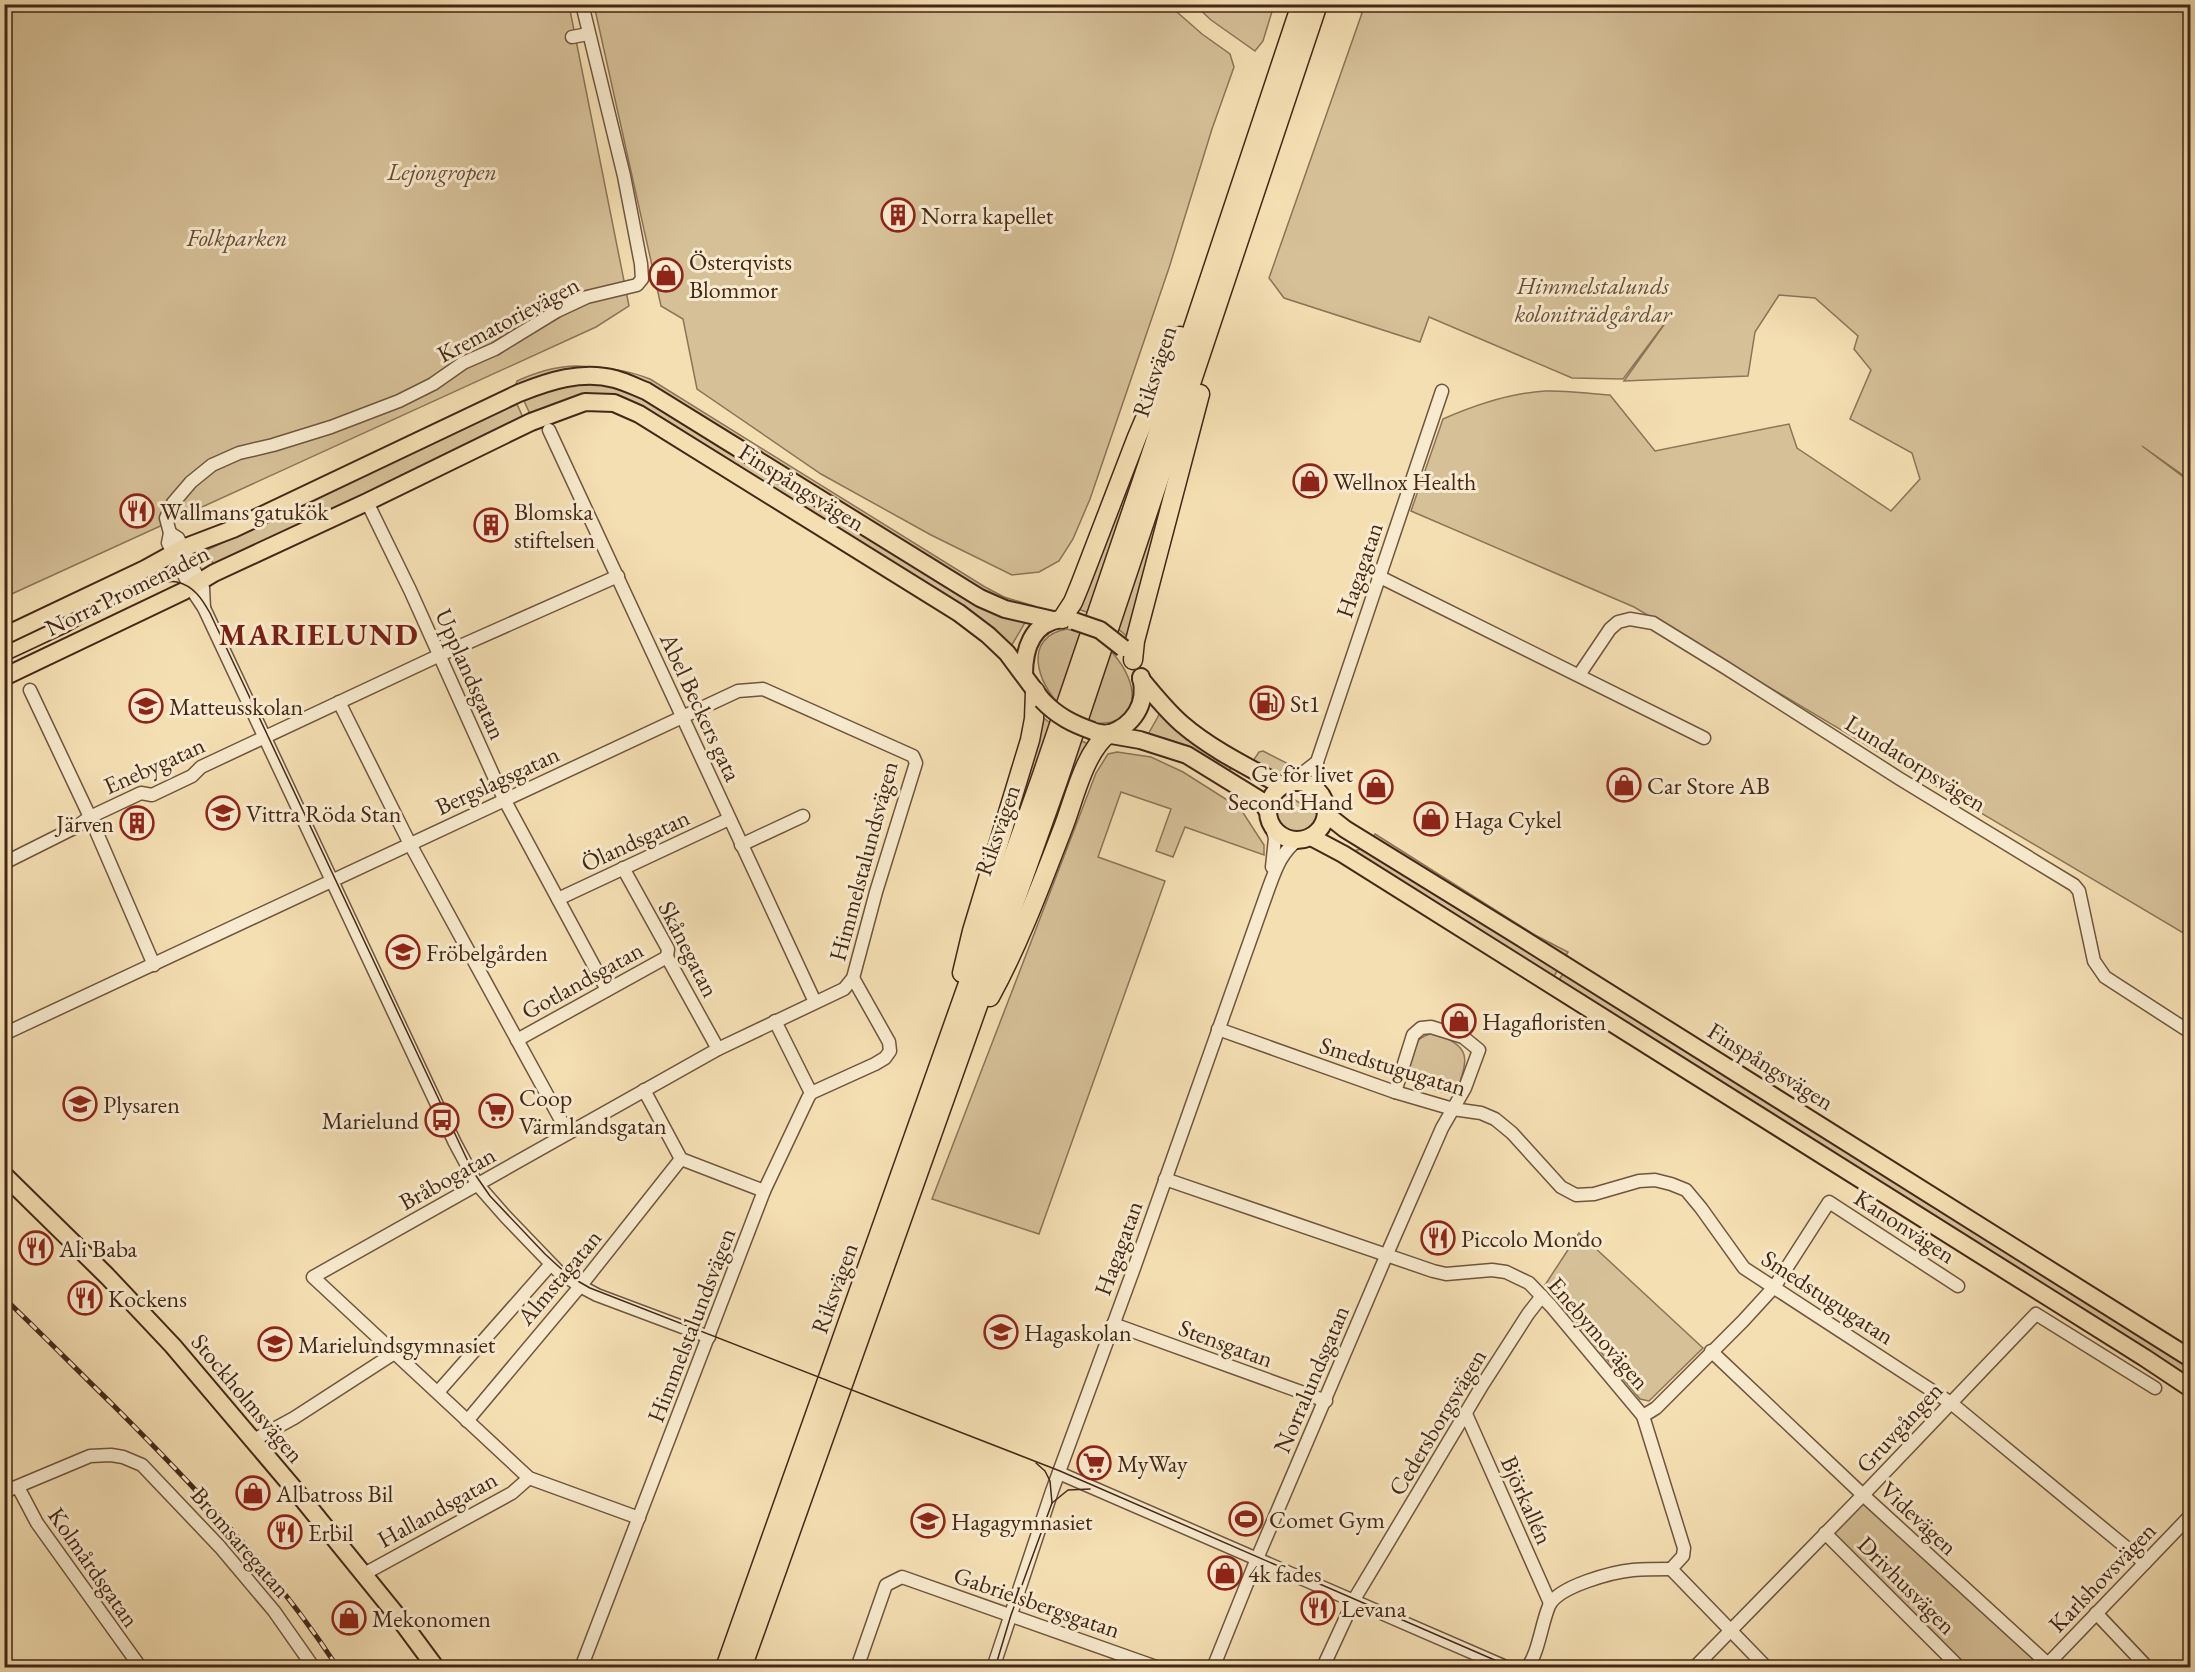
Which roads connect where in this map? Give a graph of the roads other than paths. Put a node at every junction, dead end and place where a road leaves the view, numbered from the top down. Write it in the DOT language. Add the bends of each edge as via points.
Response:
graph roads {
  1 [pos="582,4"];
  2 [pos="1301,4"];
  3 [pos="1318,4"];
  4 [pos="588,34"];
  5 [pos="572,37"];
  6 [pos="1242,230"];
  7 [pos="1217,255"];
  8 [pos="532,388"];
  9 [pos="1442,391"];
  10 [pos="531,422"];
  11 [pos="549,430"];
  12 [pos="367,502"];
  13 [pos="180,554"];
  14 [pos="618,576"];
  15 [pos="1378,576"];
  16 [pos="195,584"];
  17 [pos="1063,620"];
  18 [pos="4,636"];
  19 [pos="1128,654"];
  20 [pos="440,655"];
  21 [pos="1024,675"];
  22 [pos="1579,675"];
  23 [pos="4,677"];
  24 [pos="1141,679"];
  25 [pos="30,690"];
  26 [pos="1039,696"];
  27 [pos="339,702"];
  28 [pos="682,717"];
  29 [pos="1100,733"];
  30 [pos="266,737"];
  31 [pos="1704,738"];
  32 [pos="914,756"];
  33 [pos="1317,762"];
  34 [pos="1286,784"];
  35 [pos="1317,790"];
  36 [pos="504,799"];
  37 [pos="1326,814"];
  38 [pos="803,816"];
  39 [pos="1269,816"];
  40 [pos="90,817"];
  41 [pos="729,819"];
  42 [pos="1305,838"];
  43 [pos="410,844"];
  44 [pos="741,845"];
  45 [pos="4,863"];
  46 [pos="623,868"];
  47 [pos="1272,877"];
  48 [pos="333,881"];
  49 [pos="558,899"];
  50 [pos="668,957"];
  51 [pos="154,965"];
  52 [pos="854,978"];
  53 [pos="607,990"];
  54 [pos="815,1002"];
  55 [pos="775,1021"];
  56 [pos="1218,1029"];
  57 [pos="2190,1032"];
  58 [pos="4,1034"];
  59 [pos="517,1040"];
  60 [pos="957,1040"];
  61 [pos="718,1049"];
  62 [pos="644,1090"];
  63 [pos="1395,1092"];
  64 [pos="811,1093"];
  65 [pos="1453,1109"];
  66 [pos="568,1133"];
  67 [pos="681,1159"];
  68 [pos="4,1175"];
  69 [pos="1165,1179"];
  70 [pos="477,1184"];
  71 [pos="764,1191"];
  72 [pos="1387,1254"];
  73 [pos="551,1264"];
  74 [pos="580,1286"];
  75 [pos="1774,1286"];
  76 [pos="1958,1286"];
  77 [pos="1542,1296"];
  78 [pos="1113,1324"];
  79 [pos="709,1337"];
  80 [pos="396,1352"];
  81 [pos="1711,1352"];
  82 [pos="2190,1358"];
  83 [pos="2158,1366"];
  84 [pos="2190,1381"];
  85 [pos="2155,1388"];
  86 [pos="2190,1388"];
  87 [pos="438,1392"];
  88 [pos="1326,1401"];
  89 [pos="1951,1402"];
  90 [pos="1466,1414"];
  91 [pos="1643,1416"];
  92 [pos="467,1420"];
  93 [pos="252,1441"];
  94 [pos="1059,1473"];
  95 [pos="530,1478"];
  96 [pos="18,1487"];
  97 [pos="4,1492"];
  98 [pos="1863,1495"];
  99 [pos="2190,1516"];
  100 [pos="639,1518"];
  101 [pos="1825,1533"];
  102 [pos="1257,1559"];
  103 [pos="2145,1563"];
  104 [pos="1671,1569"];
  105 [pos="364,1575"];
  106 [pos="1354,1600"];
  107 [pos="1550,1603"];
  108 [pos="2096,1613"];
  109 [pos="1009,1614"];
  110 [pos="1731,1630"];
  111 [pos="2046,1666"];
  112 [pos="141,1668"];
  113 [pos="314,1668"];
  114 [pos="436,1668"];
  115 [pos="581,1668"];
  116 [pos="725,1668"];
  117 [pos="742,1668"];
  118 [pos="857,1668"];
  119 [pos="993,1668"];
  120 [pos="1159,1668"];
  121 [pos="1213,1668"];
  122 [pos="1325,1668"];
  123 [pos="1508,1668"];
  124 [pos="1527,1668"];
  125 [pos="1694,1668"];
  126 [pos="1767,1668"];
  127 [pos="1960,1668"];
  128 [pos="2148,1668"];
  1 -- 4 [label="street, Krematorievägen"];
  2 -- 7 [label="highway, Riksvägen"];
  3 -- 6 [label="highway, Riksvägen"];
  4 -- 5 [label="street"];
  4 -- 13 [label="street, Krematorievägen" via="624,176 642,279 637,285 587,297 557,311 399,401 212,465 172,503 166,518 170,533 178,538"];
  6 -- 19 [label="highway" via="1135,641"];
  6 -- 60 [label="highway, Riksvägen" via="1059,778"];
  7 -- 17 [label="highway" via="1157,388 1077,594"];
  7 -- 60 [label="highway, Riksvägen"];
  8 -- 13 [label="main road, Norra Promenaden"];
  8 -- 17 [label="main road, Finspångsvägen" via="577,375 614,379 646,391 980,598 1005,609"];
  9 -- 15 [label="street, Hagagatan"];
  10 -- 12 [label="main road, Norra Promenaden"];
  10 -- 21 [label="main road, Finspångsvägen" via="585,402 614,403 639,414 959,613 1007,653"];
  11 -- 14 [label="street, Abel Beckers gata"];
  12 -- 16 [label="main road, Norra Promenaden"];
  12 -- 20 [label="street, Upplandsgatan"];
  13 -- 16 [label="street, Krematorievägen"];
  13 -- 18 [label="main road, Norra Promenaden"];
  14 -- 20 [label="street, Enebygatan"];
  14 -- 28 [label="street, Abel Beckers gata"];
  15 -- 22 [label="street"];
  15 -- 33 [label="street, Hagagatan"];
  16 -- 23 [label="main road, Norra Promenaden"];
  16 -- 30 [label="street, Krematorievägen"];
  17 -- 19 [label="main road, bridge" via="1100,630"];
  17 -- 21 [label="main road" via="1039,630 1029,642"];
  19 -- 24 [label="main road"];
  20 -- 27 [label="street, Enebygatan"];
  20 -- 36 [label="street, Upplandsgatan"];
  21 -- 26 [label="main road"];
  22 -- 31 [label="street"];
  22 -- 57 [label="street, Lundatorpsvägen" via="1618,622 1630,619 1653,623 2074,885 2079,891 2099,970"];
  24 -- 29 [label="main road" via="1142,698 1129,723 1120,730"];
  24 -- 34 [label="main road" via="1194,734 1245,766"];
  25 -- 40 [label="street"];
  26 -- 29 [label="main road, bridge" via="1071,723"];
  26 -- 60 [label="highway" via="1030,740 959,984"];
  27 -- 30 [label="street, Enebygatan"];
  27 -- 43 [label="street"];
  28 -- 32 [label="street, Bergslagsgatan" via="738,691 763,689"];
  28 -- 36 [label="street, Bergslagsgatan"];
  28 -- 41 [label="street, Abel Beckers gata"];
  29 -- 39 [label="main road" via="1187,755 1260,800"];
  29 -- 60 [label="highway" via="1003,974"];
  30 -- 40 [label="street, Enebygatan" via="152,795 141,793"];
  30 -- 48 [label="street, Krematorievägen"];
  32 -- 52 [label="street, Himmelstalundsvägen" via="916,763"];
  33 -- 34 [label="street"];
  33 -- 35 [label="street, Hagagatan"];
  34 -- 35 [label="main road" via="1310,783"];
  34 -- 39 [label="main road" via="1269,802"];
  35 -- 37 [label="main road" via="1326,804"];
  36 -- 43 [label="street, Bergslagsgatan"];
  36 -- 49 [label="street, Upplandsgatan"];
  37 -- 42 [label="main road" via="1317,833"];
  37 -- 82 [label="main road, Finspångsvägen"];
  38 -- 44 [label="street"];
  39 -- 42 [label="main road" via="1279,834 1288,839"];
  39 -- 47 [label="street, Hagagatan" via="1275,838"];
  40 -- 45 [label="street, Enebygatan"];
  40 -- 51 [label="street"];
  41 -- 44 [label="street, Abel Beckers gata"];
  41 -- 46 [label="street, Ölandsgatan"];
  42 -- 47 [label="street, Hagagatan" via="1286,850"];
  42 -- 83 [label="main road, Finspångsvägen" via="1343,854"];
  43 -- 48 [label="street, Bergslagsgatan"];
  43 -- 59 [label="street"];
  44 -- 54 [label="street, Abel Beckers gata"];
  46 -- 49 [label="street, Ölandsgatan"];
  46 -- 50 [label="street, Skånegatan" via="668,949"];
  47 -- 56 [label="street, Hagagatan"];
  48 -- 51 [label="street, Bergslagsgatan"];
  48 -- 70 [label="street, Krematorievägen"];
  49 -- 53 [label="street, Upplandsgatan"];
  50 -- 53 [label="street, Gotlandsgatan"];
  50 -- 61 [label="street, Skånegatan"];
  51 -- 58 [label="street, Bergslagsgatan"];
  52 -- 54 [label="street, Bråbogatan" via="844,989"];
  52 -- 64 [label="street" via="890,1042 890,1051 885,1058"];
  53 -- 59 [label="street, Gotlandsgatan"];
  54 -- 55 [label="street, Bråbogatan"];
  55 -- 61 [label="street, Bråbogatan"];
  55 -- 64 [label="street"];
  56 -- 63 [label="street, Smedstugugatan"];
  56 -- 69 [label="street, Hagagatan"];
  59 -- 66 [label="street"];
  60 -- 116 [label="highway, Riksvägen"];
  60 -- 117 [label="highway, Riksvägen"];
  61 -- 62 [label="street, Bråbogatan"];
  62 -- 66 [label="street, Bråbogatan"];
  62 -- 67 [label="street"];
  63 -- 65 [label="street, Smedstugugatan"];
  63 -- 65 [label="street, Norralundsgatan" via="1413,1035 1421,1028 1431,1027 1463,1037 1479,1050"];
  64 -- 71 [label="street, Himmelstalundsvägen"];
  65 -- 72 [label="street, Norralundsgatan"];
  65 -- 75 [label="street, Smedstugugatan" via="1495,1119 1561,1187 1576,1195 1640,1181 1671,1184 1686,1191 1744,1268"];
  66 -- 70 [label="street, Bråbogatan"];
  67 -- 71 [label="street"];
  67 -- 74 [label="street, Almstagatan"];
  68 -- 93 [label="main road, Stockholmsvägen" via="173,1346"];
  69 -- 72 [label="street, Enebymovägen"];
  69 -- 78 [label="street, Hagagatan"];
  70 -- 73 [label="street, Krematorievägen"];
  70 -- 80 [label="street, Bråbogatan" via="313,1277"];
  71 -- 79 [label="street, Himmelstalundsvägen"];
  72 -- 77 [label="street, Enebymovägen" via="1446,1274 1506,1272 1528,1283"];
  72 -- 88 [label="street, Norralundsgatan"];
  73 -- 74 [label="street, Krematorievägen"];
  73 -- 87 [label="street"];
  74 -- 79 [label="street, Krematorievägen"];
  74 -- 92 [label="street, Almstagatan"];
  75 -- 76 [label="street, Kanonvägen" via="1829,1202"];
  75 -- 81 [label="street"];
  75 -- 89 [label="street, Smedstugugatan"];
  77 -- 90 [label="street, Cedersborgsvägen"];
  77 -- 91 [label="street, Enebymovägen"];
  78 -- 88 [label="street, Stensgatan"];
  78 -- 94 [label="street, Hagagatan"];
  79 -- 100 [label="street, Himmelstalundsvägen"];
  80 -- 87 [label="street"];
  80 -- 93 [label="street"];
  81 -- 91 [label="street" via="1656,1408"];
  81 -- 98 [label="street, Videvägen"];
  83 -- 84 [label="main road, Finspångsvägen"];
  83 -- 86 [label="main road, Finspångsvägen"];
  85 -- 89 [label="street, Gruvgången" via="2036,1314"];
  87 -- 92 [label="street"];
  88 -- 102 [label="street, Norralundsgatan"];
  89 -- 98 [label="street, Gruvgången"];
  89 -- 103 [label="street, Smedstugugatan"];
  90 -- 106 [label="street, Cedersborgsvägen"];
  90 -- 107 [label="street, Björkallén"];
  91 -- 104 [label="street, Enebymovägen" via="1684,1548 1683,1556"];
  92 -- 95 [label="street"];
  93 -- 105 [label="main road, Stockholmsvägen"];
  94 -- 102 [label="street"];
  94 -- 109 [label="street, Hagagatan"];
  95 -- 100 [label="street"];
  95 -- 105 [label="street, Hallandsgatan" via="512,1493"];
  96 -- 97 [label="street"];
  96 -- 112 [label="street, Kolmårdsgatan" via="37,1522"];
  96 -- 113 [label="street, Bromsaregatan" via="90,1456 123,1457 142,1465 220,1547 274,1611"];
  98 -- 101 [label="street, Gruvgången"];
  98 -- 111 [label="street, Videvägen"];
  99 -- 103 [label="street, Karlshovsvägen"];
  100 -- 115 [label="street, Himmelstalundsvägen"];
  101 -- 110 [label="street, Gruvgången"];
  101 -- 127 [label="street, Drivhusvägen"];
  102 -- 106 [label="street"];
  102 -- 121 [label="street, Norralundsgatan"];
  103 -- 108 [label="street, Karlshovsvägen"];
  104 -- 107 [label="street" via="1611,1574 1574,1587"];
  104 -- 110 [label="street"];
  105 -- 114 [label="main road, Stockholmsvägen"];
  106 -- 122 [label="street, Cedersborgsvägen"];
  106 -- 123 [label="street"];
  107 -- 124 [label="street"];
  108 -- 111 [label="street, Karlshovsvägen"];
  108 -- 128 [label="street"];
  109 -- 118 [label="street, Gabrielsbergsgatan" via="902,1577 886,1585"];
  109 -- 119 [label="street, Hagagatan"];
  109 -- 120 [label="street, Gabrielsbergsgatan"];
  110 -- 125 [label="street, Gruvgången"];
  110 -- 126 [label="street"];
}
